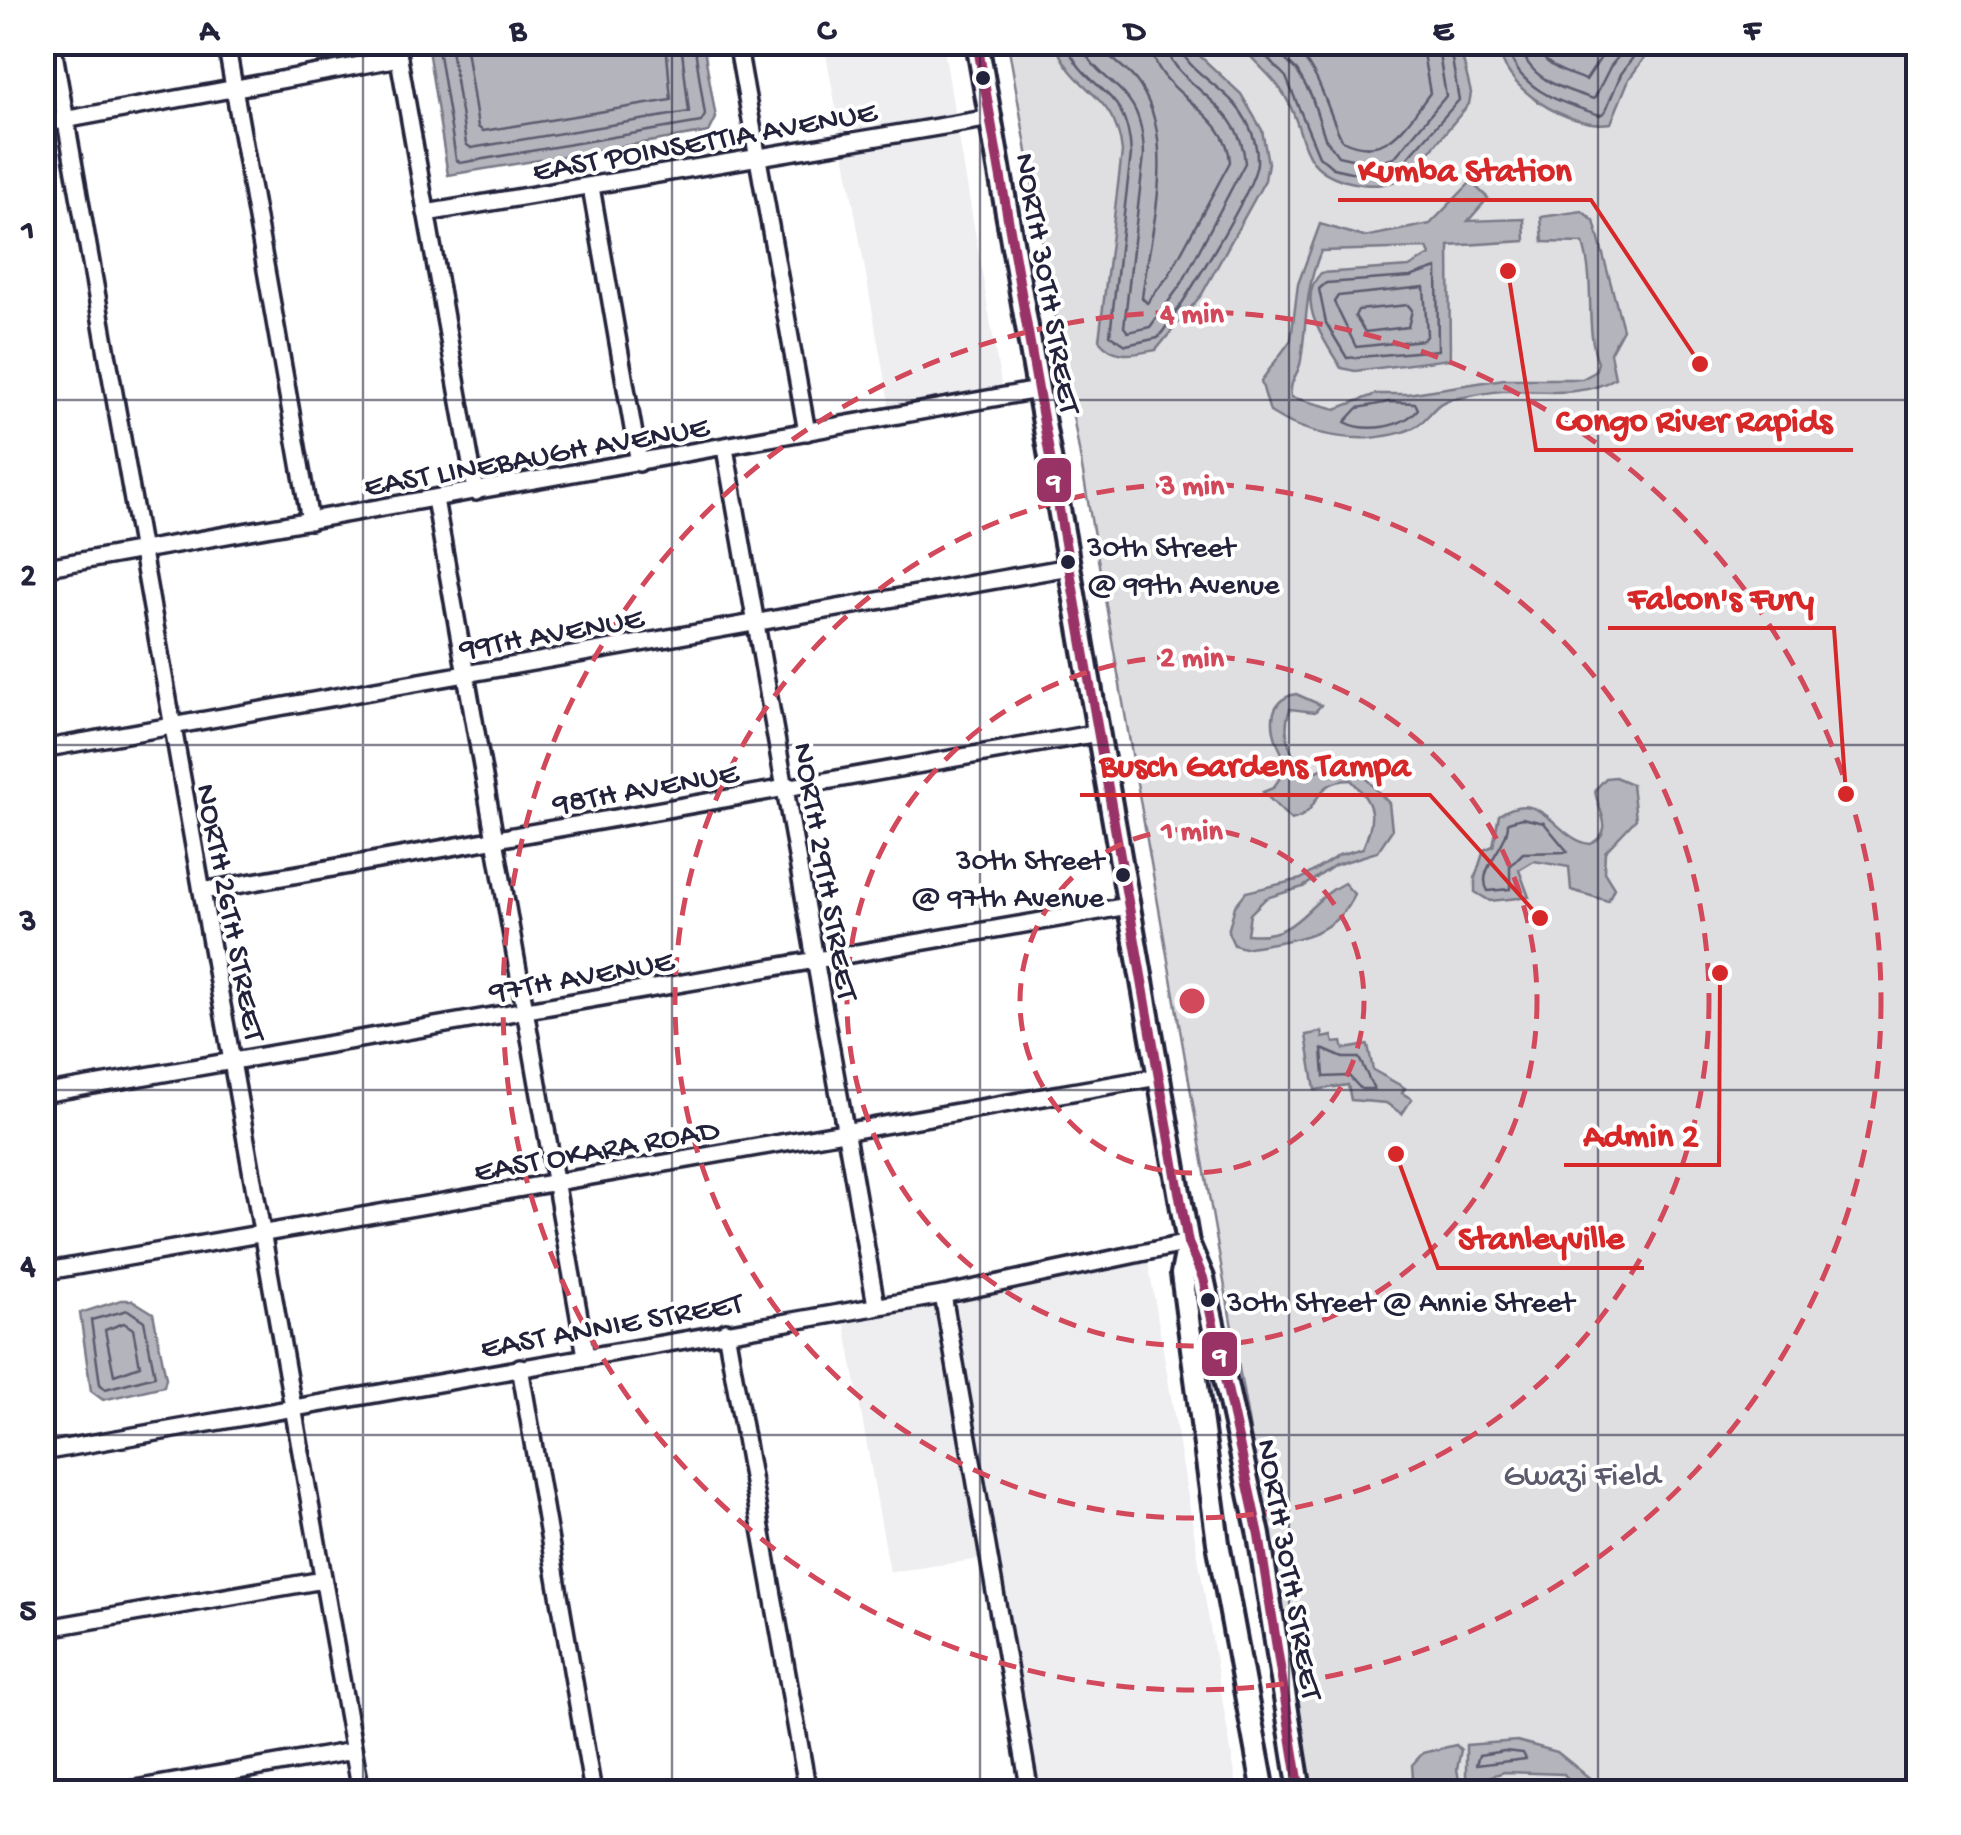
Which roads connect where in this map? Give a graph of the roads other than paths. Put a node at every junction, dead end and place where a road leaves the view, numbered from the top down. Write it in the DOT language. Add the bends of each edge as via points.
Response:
graph roads {
  1 [pos="52,42"];
  2 [pos="226,42"];
  3 [pos="737,42"];
  4 [pos="978,42"];
  5 [pos="398,50"];
  6 [pos="234,90"];
  7 [pos="990,118"];
  8 [pos="66,120"];
  9 [pos="42,124"];
  10 [pos="758,158"];
  11 [pos="591,187"];
  12 [pos="426,213"];
  13 [pos="1038,390"];
  14 [pos="807,432"];
  15 [pos="725,448"];
  16 [pos="639,463"];
  17 [pos="476,492"];
  18 [pos="435,499"];
  19 [pos="310,522"];
  20 [pos="140,550"];
  21 [pos="42,568"];
  22 [pos="1069,568"];
  23 [pos="756,622"];
  24 [pos="464,674"];
  25 [pos="170,728"];
  26 [pos="1098,733"];
  27 [pos="42,749"];
  28 [pos="786,790"];
  29 [pos="495,840"];
  30 [pos="202,891"];
  31 [pos="1128,906"];
  32 [pos="816,961"];
  33 [pos="526,1012"];
  34 [pos="233,1060"];
  35 [pos="1158,1077"];
  36 [pos="42,1094"];
  37 [pos="848,1133"];
  38 [pos="556,1183"];
  39 [pos="262,1233"];
  40 [pos="1188,1243"];
  41 [pos="42,1272"];
  42 [pos="942,1294"];
  43 [pos="876,1304"];
  44 [pos="726,1331"];
  45 [pos="586,1356"];
  46 [pos="520,1367"];
  47 [pos="293,1408"];
  48 [pos="42,1452"];
  49 [pos="323,1580"];
  50 [pos="42,1629"];
  51 [pos="354,1751"];
  52 [pos="118,1792"];
  53 [pos="361,1792"];
  54 [pos="593,1792"];
  55 [pos="808,1792"];
  56 [pos="1030,1792"];
  57 [pos="1264,1792"];
  58 [pos="1300,1792"];
  1 -- 8 [label="street, NORTH 26TH STREET"];
  2 -- 6 [label="street"];
  3 -- 10 [label="street"];
  4 -- 7 [label="main road, NORTH 30TH STREET"];
  5 -- 6 [label="street"];
  5 -- 12 [label="street"];
  6 -- 8 [label="street"];
  6 -- 19 [label="street"];
  7 -- 10 [label="street, EAST POINSETTIA AVENUE"];
  7 -- 13 [label="main road, NORTH 30TH STREET"];
  8 -- 9 [label="street"];
  8 -- 20 [label="street, NORTH 26TH STREET"];
  10 -- 11 [label="street, EAST POINSETTIA AVENUE"];
  10 -- 14 [label="street"];
  11 -- 12 [label="street, EAST POINSETTIA AVENUE"];
  11 -- 16 [label="street"];
  12 -- 17 [label="street"];
  13 -- 14 [label="street, EAST LINEBAUGH AVENUE"];
  13 -- 22 [label="main road, NORTH 30TH STREET"];
  14 -- 15 [label="street, EAST LINEBAUGH AVENUE"];
  15 -- 16 [label="street, EAST LINEBAUGH AVENUE"];
  15 -- 23 [label="street, NORTH 29TH STREET"];
  16 -- 17 [label="street, EAST LINEBAUGH AVENUE"];
  17 -- 18 [label="street, EAST LINEBAUGH AVENUE"];
  18 -- 19 [label="street, EAST LINEBAUGH AVENUE"];
  18 -- 24 [label="street"];
  19 -- 20 [label="street, EAST LINEBAUGH AVENUE"];
  20 -- 21 [label="street, EAST LINEBAUGH AVENUE"];
  20 -- 25 [label="street, NORTH 26TH STREET"];
  22 -- 23 [label="street, 99TH AVENUE"];
  22 -- 26 [label="main road, NORTH 30TH STREET"];
  23 -- 24 [label="street, 99TH AVENUE"];
  23 -- 28 [label="street, NORTH 29TH STREET"];
  24 -- 25 [label="street, 99TH AVENUE"];
  24 -- 29 [label="street"];
  25 -- 27 [label="street, 99TH AVENUE"];
  25 -- 30 [label="street, NORTH 26TH STREET"];
  26 -- 28 [label="street, 98TH AVENUE"];
  26 -- 31 [label="main road, NORTH 30TH STREET"];
  28 -- 29 [label="street, 98TH AVENUE"];
  28 -- 32 [label="street, NORTH 29TH STREET"];
  29 -- 30 [label="street, 98TH AVENUE"];
  29 -- 33 [label="street"];
  30 -- 34 [label="street, NORTH 26TH STREET"];
  31 -- 32 [label="street, 97TH AVENUE"];
  31 -- 35 [label="main road, NORTH 30TH STREET"];
  32 -- 33 [label="street, 97TH AVENUE"];
  32 -- 37 [label="street, NORTH 29TH STREET"];
  33 -- 34 [label="street, 97TH AVENUE"];
  33 -- 38 [label="street"];
  34 -- 36 [label="street, 97TH AVENUE"];
  34 -- 39 [label="street, NORTH 26TH STREET"];
  35 -- 37 [label="street, EAST OKARA ROAD"];
  35 -- 40 [label="main road, NORTH 30TH STREET"];
  37 -- 38 [label="street, EAST OKARA ROAD"];
  37 -- 43 [label="street, NORTH 29TH STREET"];
  38 -- 39 [label="street, EAST OKARA ROAD"];
  38 -- 45 [label="street"];
  39 -- 41 [label="street, EAST OKARA ROAD"];
  39 -- 47 [label="street, NORTH 26TH STREET"];
  40 -- 42 [label="street, EAST ANNIE STREET"];
  40 -- 57 [label="main road, NORTH 30TH STREET" via="1182,1274 1215,1524"];
  40 -- 58 [label="main road, NORTH 30TH STREET" via="1204,1278 1259,1535"];
  42 -- 43 [label="street, EAST ANNIE STREET"];
  42 -- 56 [label="street"];
  43 -- 44 [label="street, EAST ANNIE STREET"];
  44 -- 45 [label="street, EAST ANNIE STREET"];
  44 -- 55 [label="street"];
  45 -- 46 [label="street, EAST ANNIE STREET"];
  46 -- 47 [label="street, EAST ANNIE STREET"];
  46 -- 54 [label="street"];
  47 -- 48 [label="street, EAST ANNIE STREET"];
  47 -- 49 [label="street, NORTH 26TH STREET"];
  49 -- 50 [label="street"];
  49 -- 51 [label="street, NORTH 26TH STREET"];
  51 -- 52 [label="street"];
  51 -- 53 [label="street, NORTH 26TH STREET"];
}
